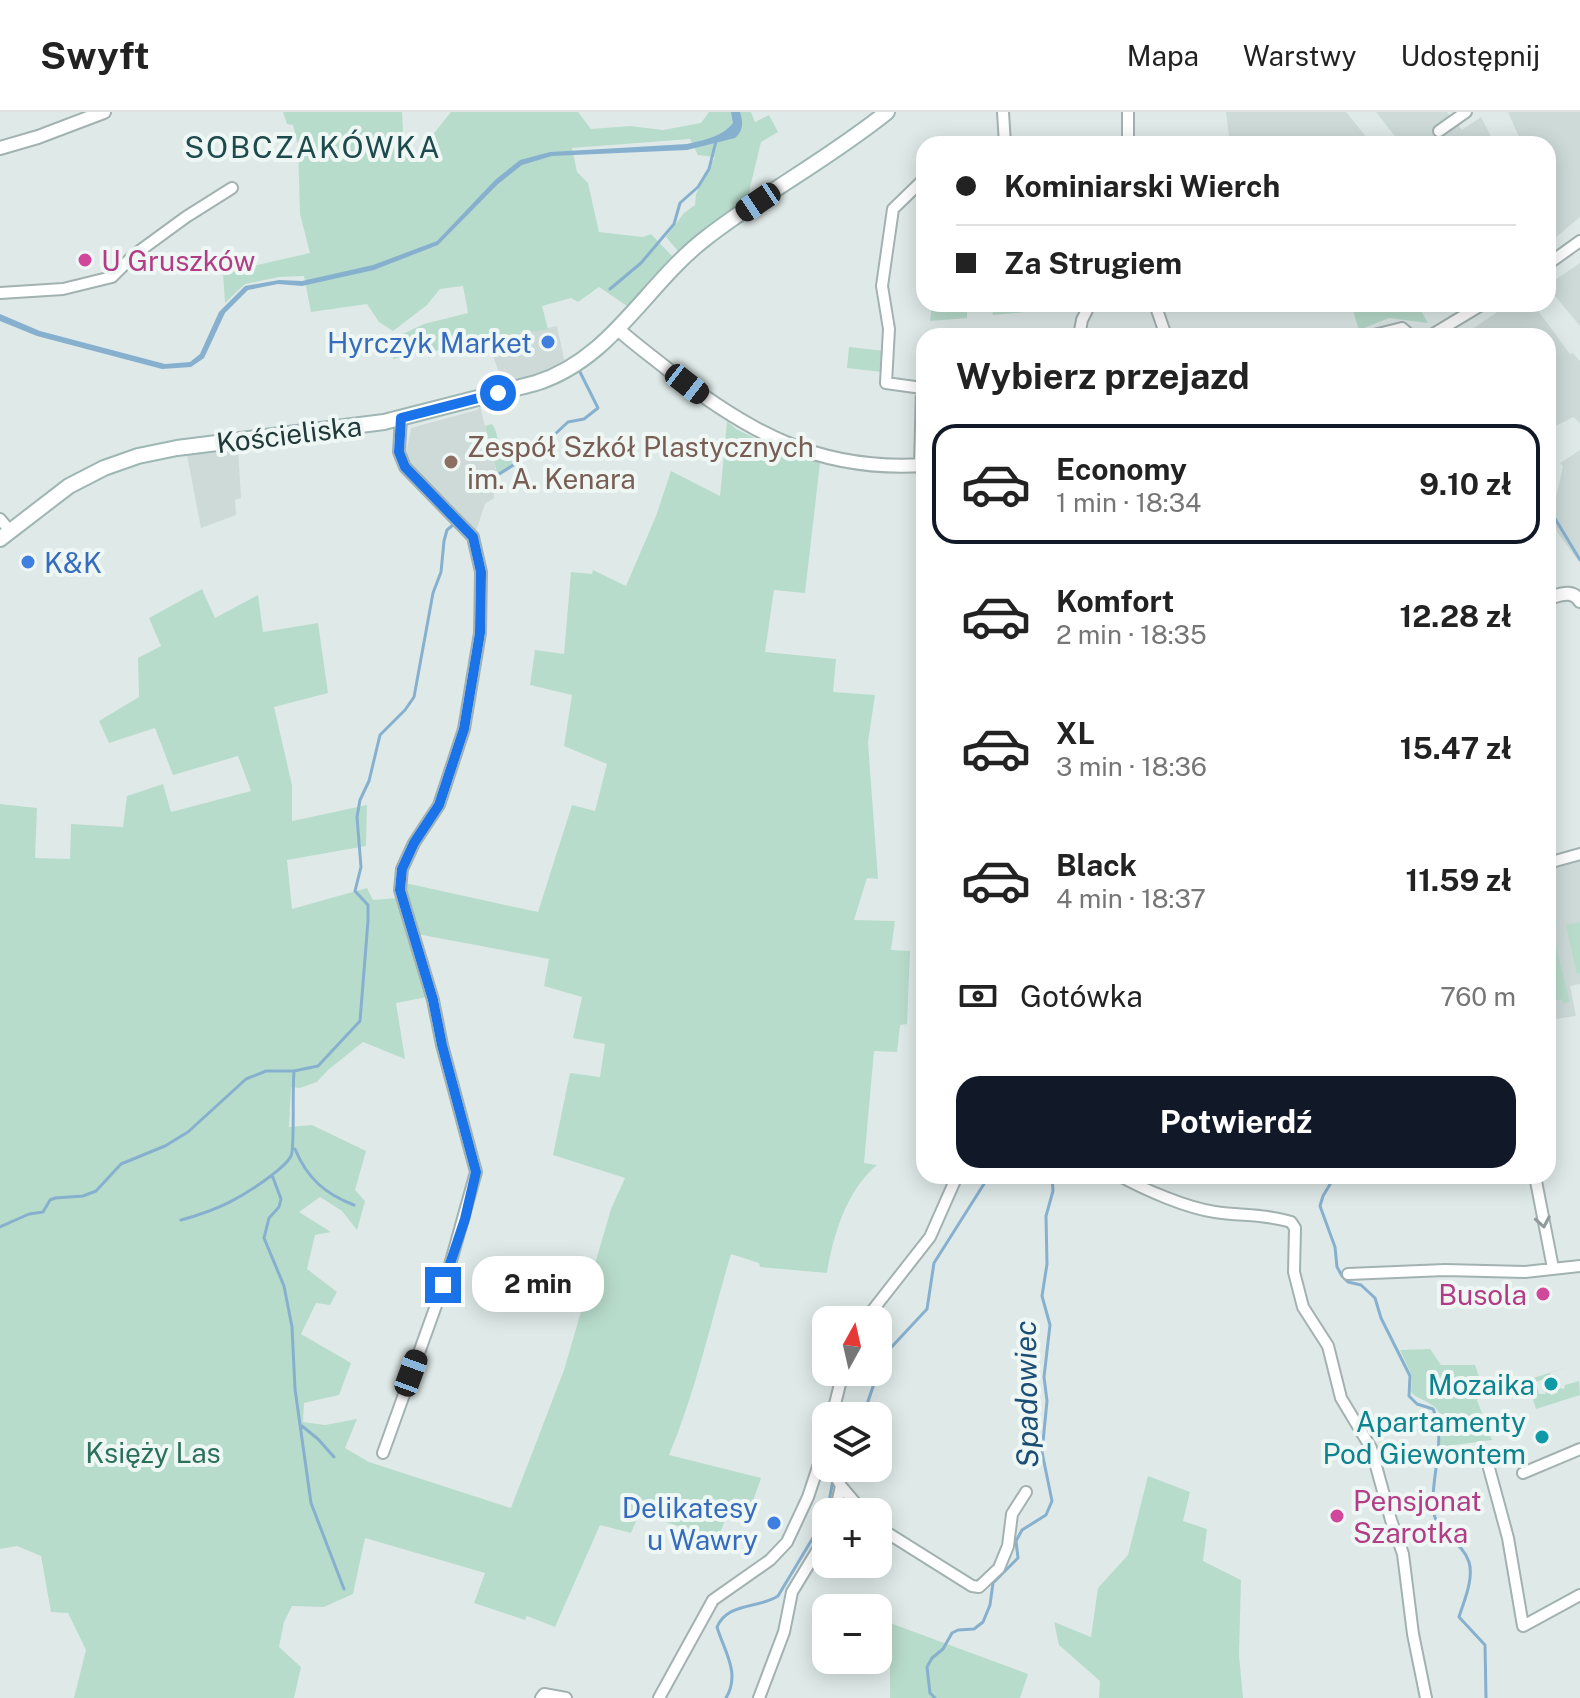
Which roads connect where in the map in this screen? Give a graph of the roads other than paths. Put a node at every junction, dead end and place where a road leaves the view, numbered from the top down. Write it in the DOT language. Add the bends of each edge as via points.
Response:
graph roads {
  1 [pos="104,112"];
  2 [pos="887,112"];
  3 [pos="1003,112"];
  4 [pos="1128,112"];
  5 [pos="1466,112"];
  6 [pos="1439,131"];
  7 [pos="1004,136"];
  8 [pos="1128,136"];
  9 [pos="0,148"];
  10 [pos="916,187"];
  11 [pos="232,188"];
  12 [pos="1580,241"];
  13 [pos="1556,258"];
  14 [pos="0,293"];
  15 [pos="1470,312"];
  16 [pos="1445,328"];
  17 [pos="618,329"];
  18 [pos="916,387"];
  19 [pos="401,418"];
  20 [pos="916,465"];
  21 [pos="3,530"];
  22 [pos="1556,596"];
  23 [pos="1578,598"];
  24 [pos="1580,854"];
  25 [pos="1556,861"];
  26 [pos="954,1184"];
  27 [pos="1138,1184"];
  28 [pos="1537,1184"];
  29 [pos="1580,1266"];
  30 [pos="1553,1268"];
  31 [pos="1348,1274"];
  32 [pos="876,1306"];
  33 [pos="1580,1449"];
  34 [pos="383,1453"];
  35 [pos="1486,1457"];
  36 [pos="1523,1473"];
  37 [pos="823,1482"];
  38 [pos="1026,1492"];
  39 [pos="892,1536"];
  40 [pos="812,1559"];
  41 [pos="1580,1595"];
  42 [pos="541,1698"];
  43 [pos="566,1698"];
  44 [pos="659,1698"];
  45 [pos="759,1698"];
  46 [pos="1426,1698"];
  1 -- 9 [label="street"];
  2 -- 17 [label="main road, Kościeliska" via="706,237"];
  3 -- 7 [label="street"];
  4 -- 8 [label="street"];
  5 -- 6 [label="street"];
  10 -- 18 [label="street" via="893,209 882,286 889,329 886,383"];
  11 -- 14 [label="street" via="134,255 112,277 63,289"];
  12 -- 13 [label="street"];
  15 -- 16 [label="street"];
  17 -- 19 [label="main road, Kościeliska" via="585,359 550,378"];
  17 -- 20 [label="street" via="716,407 772,438 846,461"];
  19 -- 21 [label="main road, Kościeliska" via="138,456 79,480"];
  19 -- 34 [label="street" via="399,452 405,467 473,537 481,572 480,633 455,762 439,805 402,869 400,890 476,1172 448,1272"];
  22 -- 23 [label="street"];
  24 -- 25 [label="street"];
  26 -- 32 [label="street" via="935,1229"];
  27 -- 46 [label="street" via="1190,1207 1281,1219 1295,1228 1294,1272 1303,1307 1328,1346 1341,1398 1371,1448 1403,1554"];
  28 -- 30 [label="street, one-way"];
  29 -- 30 [label="street"];
  30 -- 31 [label="street"];
  33 -- 36 [label="street"];
  35 -- 41 [label="street" via="1508,1538 1523,1626"];
  37 -- 44 [label="street" via="787,1542 713,1600"];
  38 -- 39 [label="street" via="1012,1514 999,1568 979,1587"];
  40 -- 45 [label="street" via="792,1592 784,1632"];
  42 -- 43 [label="street"];
}
